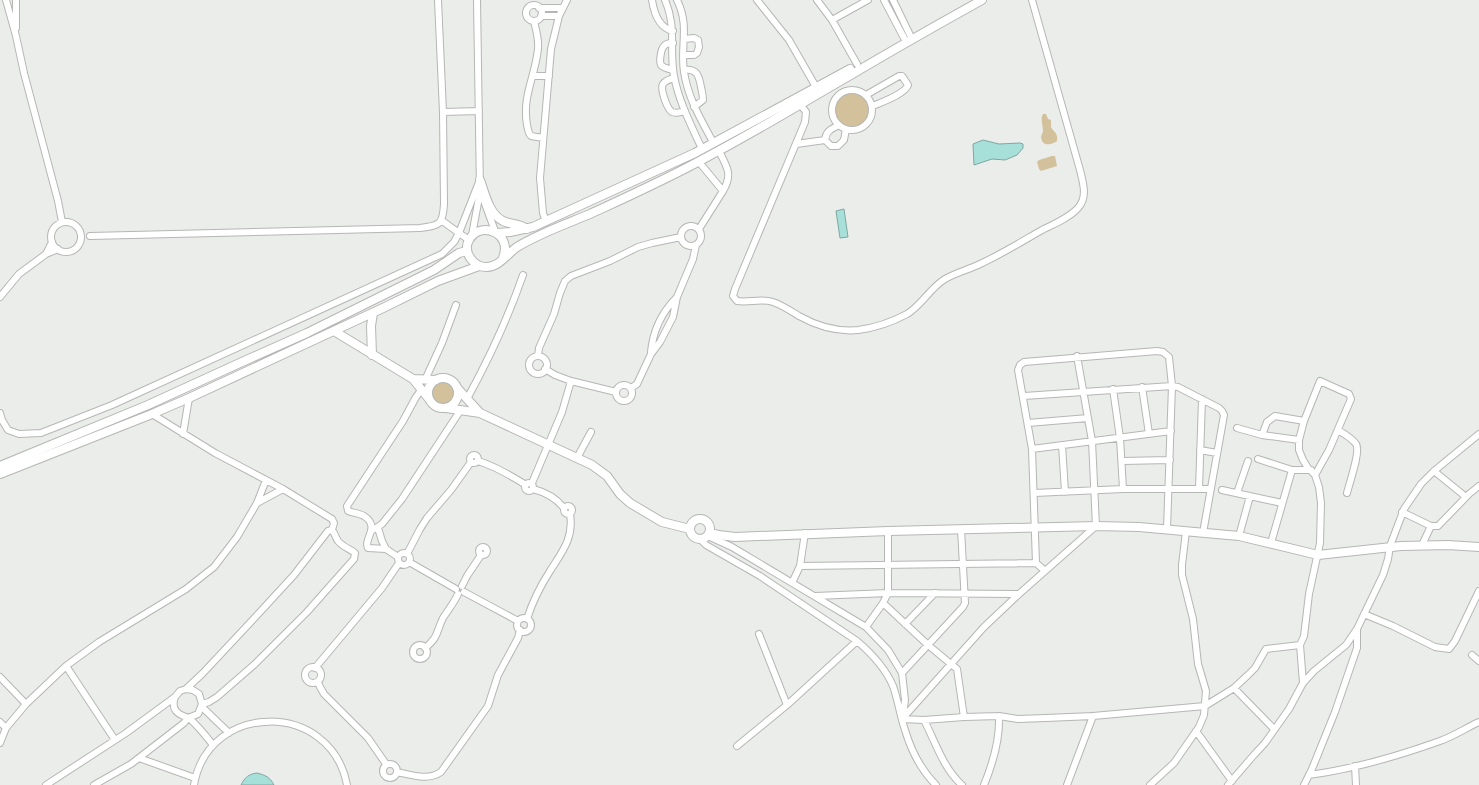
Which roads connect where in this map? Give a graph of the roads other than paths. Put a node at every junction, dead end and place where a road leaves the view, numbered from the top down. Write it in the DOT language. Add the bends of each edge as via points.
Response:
graph roads {
  1 [pos="6,0"];
  2 [pos="16,0"];
  3 [pos="438,0"];
  4 [pos="477,0"];
  5 [pos="542,0"];
  6 [pos="566,0"];
  7 [pos="652,0"];
  8 [pos="665,0"];
  9 [pos="757,0"];
  10 [pos="818,0"];
  11 [pos="852,0"];
  12 [pos="868,0"];
  13 [pos="884,0"];
  14 [pos="893,0"];
  15 [pos="971,0"];
  16 [pos="982,0"];
  17 [pos="1032,0"];
  18 [pos="679,3"];
  19 [pos="538,7"];
  20 [pos="856,7"];
  21 [pos="562,8"];
  22 [pos="669,10"];
  23 [pos="541,16"];
  24 [pos="559,16"];
  25 [pos="832,20"];
  26 [pos="534,21"];
  27 [pos="672,31"];
  28 [pos="16,36"];
  29 [pos="907,36"];
  30 [pos="684,39"];
  31 [pos="673,43"];
  32 [pos="684,55"];
  33 [pos="857,64"];
  34 [pos="673,70"];
  35 [pos="684,70"];
  36 [pos="532,76"];
  37 [pos="549,76"];
  38 [pos="674,78"];
  39 [pos="846,78"];
  40 [pos="816,87"];
  41 [pos="829,88"];
  42 [pos="852,89"];
  43 [pos="866,95"];
  44 [pos="835,99"];
  45 [pos="800,104"];
  46 [pos="873,106"];
  47 [pos="694,107"];
  48 [pos="479,111"];
  49 [pos="443,112"];
  50 [pos="685,112"];
  51 [pos="839,125"];
  52 [pos="706,128"];
  53 [pos="846,129"];
  54 [pos="694,134"];
  55 [pos="543,138"];
  56 [pos="825,140"];
  57 [pos="713,142"];
  58 [pos="796,144"];
  59 [pos="702,149"];
  60 [pos="719,151"];
  61 [pos="698,162"];
  62 [pos="480,180"];
  63 [pos="723,191"];
  64 [pos="480,192"];
  65 [pos="441,220"];
  66 [pos="62,222"];
  67 [pos="546,222"];
  68 [pos="527,229"];
  69 [pos="699,229"];
  70 [pos="80,232"];
  71 [pos="496,232"];
  72 [pos="459,233"];
  73 [pos="90,236"];
  74 [pos="681,237"];
  75 [pos="471,238"];
  76 [pos="80,240"];
  77 [pos="52,242"];
  78 [pos="696,245"];
  79 [pos="58,249"];
  80 [pos="467,251"];
  81 [pos="46,254"];
  82 [pos="503,258"];
  83 [pos="479,266"];
  84 [pos="523,275"];
  85 [pos="0,297"];
  86 [pos="677,297"];
  87 [pos="456,305"];
  88 [pos="373,313"];
  89 [pos="334,331"];
  90 [pos="651,354"];
  91 [pos="372,355"];
  92 [pos="538,356"];
  93 [pos="1077,356"];
  94 [pos="545,369"];
  95 [pos="413,379"];
  96 [pos="424,380"];
  97 [pos="436,380"];
  98 [pos="571,381"];
  99 [pos="1172,386"];
  100 [pos="1142,387"];
  101 [pos="631,388"];
  102 [pos="422,389"];
  103 [pos="458,389"];
  104 [pos="1113,389"];
  105 [pos="1084,391"];
  106 [pos="616,392"];
  107 [pos="1024,396"];
  108 [pos="189,398"];
  109 [pos="429,399"];
  110 [pos="468,399"];
  111 [pos="1202,399"];
  112 [pos="446,408"];
  113 [pos="460,411"];
  114 [pos="0,413"];
  115 [pos="480,413"];
  116 [pos="152,414"];
  117 [pos="1088,418"];
  118 [pos="1304,421"];
  119 [pos="1028,422"];
  120 [pos="1237,428"];
  121 [pos="1338,430"];
  122 [pos="1171,431"];
  123 [pos="590,432"];
  124 [pos="183,434"];
  125 [pos="1149,434"];
  126 [pos="1479,434"];
  127 [pos="1262,436"];
  128 [pos="1120,438"];
  129 [pos="1299,440"];
  130 [pos="1092,441"];
  131 [pos="548,444"];
  132 [pos="1062,445"];
  133 [pos="1032,449"];
  134 [pos="1200,450"];
  135 [pos="1217,453"];
  136 [pos="577,458"];
  137 [pos="1258,459"];
  138 [pos="1170,460"];
  139 [pos="1122,461"];
  140 [pos="1248,461"];
  141 [pos="0,466"];
  142 [pos="1292,470"];
  143 [pos="1434,470"];
  144 [pos="1313,472"];
  145 [pos="0,474"];
  146 [pos="266,480"];
  147 [pos="530,486"];
  148 [pos="1479,486"];
  149 [pos="1123,489"];
  150 [pos="1169,489"];
  151 [pos="1199,489"];
  152 [pos="1211,489"];
  153 [pos="283,490"];
  154 [pos="1222,490"];
  155 [pos="1094,491"];
  156 [pos="1065,492"];
  157 [pos="1034,493"];
  158 [pos="1347,493"];
  159 [pos="1237,494"];
  160 [pos="1250,496"];
  161 [pos="1466,497"];
  162 [pos="257,503"];
  163 [pos="1282,503"];
  164 [pos="1402,512"];
  165 [pos="1096,526"];
  166 [pos="1431,526"];
  167 [pos="1036,527"];
  168 [pos="378,528"];
  169 [pos="690,529"];
  170 [pos="961,529"];
  171 [pos="1167,529"];
  172 [pos="332,530"];
  173 [pos="371,531"];
  174 [pos="888,531"];
  175 [pos="1186,531"];
  176 [pos="805,533"];
  177 [pos="1203,533"];
  178 [pos="706,536"];
  179 [pos="1239,536"];
  180 [pos="1271,543"];
  181 [pos="1422,545"];
  182 [pos="1390,546"];
  183 [pos="1479,547"];
  184 [pos="386,549"];
  185 [pos="408,554"];
  186 [pos="481,555"];
  187 [pos="1318,555"];
  188 [pos="398,560"];
  189 [pos="409,562"];
  190 [pos="1036,563"];
  191 [pos="888,564"];
  192 [pos="962,564"];
  193 [pos="800,566"];
  194 [pos="1044,570"];
  195 [pos="792,583"];
  196 [pos="460,590"];
  197 [pos="1479,591"];
  198 [pos="888,593"];
  199 [pos="935,593"];
  200 [pos="964,593"];
  201 [pos="1019,594"];
  202 [pos="815,596"];
  203 [pos="883,603"];
  204 [pos="1364,614"];
  205 [pos="527,619"];
  206 [pos="518,621"];
  207 [pos="905,624"];
  208 [pos="866,628"];
  209 [pos="1356,629"];
  210 [pos="520,630"];
  211 [pos="759,634"];
  212 [pos="857,640"];
  213 [pos="928,645"];
  214 [pos="1300,645"];
  215 [pos="426,648"];
  216 [pos="1472,655"];
  217 [pos="1479,661"];
  218 [pos="951,664"];
  219 [pos="66,666"];
  220 [pos="315,668"];
  221 [pos="902,673"];
  222 [pos="0,677"];
  223 [pos="318,682"];
  224 [pos="1303,683"];
  225 [pos="1234,688"];
  226 [pos="186,689"];
  227 [pos="175,697"];
  228 [pos="26,704"];
  229 [pos="202,705"];
  230 [pos="787,705"];
  231 [pos="1205,706"];
  232 [pos="964,716"];
  233 [pos="999,716"];
  234 [pos="1093,716"];
  235 [pos="188,718"];
  236 [pos="902,719"];
  237 [pos="924,720"];
  238 [pos="0,722"];
  239 [pos="1479,722"];
  240 [pos="6,728"];
  241 [pos="1274,729"];
  242 [pos="1196,731"];
  243 [pos="229,733"];
  244 [pos="115,740"];
  245 [pos="0,743"];
  246 [pos="213,745"];
  247 [pos="737,746"];
  248 [pos="139,758"];
  249 [pos="386,764"];
  250 [pos="1355,766"];
  251 [pos="397,772"];
  252 [pos="1310,775"];
  253 [pos="195,778"];
  254 [pos="1230,783"];
  255 [pos="46,785"];
  256 [pos="94,785"];
  257 [pos="194,785"];
  258 [pos="347,785"];
  259 [pos="936,785"];
  260 [pos="962,785"];
  261 [pos="984,785"];
  262 [pos="1067,785"];
  263 [pos="1150,785"];
  264 [pos="1304,785"];
  265 [pos="1356,785"];
  1 -- 28 [label="street"];
  2 -- 28 [label="street"];
  3 -- 49 [label="street"];
  4 -- 48 [label="street"];
  5 -- 19 [label="street"];
  6 -- 21 [label="street"];
  7 -- 27 [label="street" via="662,27"];
  8 -- 22 [label="street"];
  9 -- 40 [label="street" via="790,40"];
  10 -- 25 [label="street"];
  11 -- 20 [label="street"];
  12 -- 20 [label="street"];
  13 -- 29 [label="street"];
  14 -- 29 [label="street"];
  15 -- 29 [label="street"];
  16 -- 39 [label="street"];
  17 -- 58 [label="street" via="1083,183 1083,200 1066,218 996,256 943,280 907,314 866,329 838,330 821,326 772,302 737,301 734,296"];
  18 -- 22 [label="street"];
  18 -- 30 [label="street" via="685,22"];
  19 -- 21 [label="street"];
  19 -- 23 [label="street"];
  19 -- 26 [label="street" via="531,6 526,10 528,19"];
  20 -- 25 [label="street"];
  21 -- 24 [label="street"];
  22 -- 27 [label="street"];
  23 -- 24 [label="street"];
  23 -- 26 [label="street"];
  24 -- 37 [label="street" via="551,50"];
  25 -- 33 [label="street"];
  26 -- 36 [label="street" via="538,48"];
  27 -- 31 [label="street"];
  28 -- 66 [label="street"];
  29 -- 33 [label="street"];
  30 -- 32 [label="street"];
  30 -- 32 [label="street" via="698,40 699,47 694,55"];
  31 -- 34 [label="street"];
  31 -- 34 [label="street" via="663,46 660,61 663,67"];
  32 -- 35 [label="street"];
  33 -- 40 [label="street"];
  34 -- 38 [label="street"];
  35 -- 47 [label="street"];
  35 -- 47 [label="street" via="689,69 698,74 703,100"];
  36 -- 37 [label="street"];
  36 -- 55 [label="street" via="525,105 528,134"];
  37 -- 55 [label="street"];
  38 -- 50 [label="street"];
  38 -- 50 [label="street" via="662,85 664,98 672,112"];
  39 -- 41 [label="street"];
  39 -- 42 [label="street"];
  40 -- 57 [label="street"];
  41 -- 44 [label="street"];
  41 -- 45 [label="street"];
  42 -- 43 [label="street"];
  42 -- 44 [label="street" via="842,92"];
  43 -- 46 [label="street"];
  43 -- 46 [label="street" via="899,76 902,76 908,85 898,94"];
  44 -- 51 [label="street" via="833,116"];
  45 -- 58 [label="street" via="806,112 805,122"];
  45 -- 60 [label="street"];
  46 -- 53 [label="street" via="871,119 867,124 855,130"];
  47 -- 52 [label="street"];
  48 -- 49 [label="street"];
  48 -- 62 [label="street"];
  49 -- 65 [label="street" via="444,204"];
  50 -- 54 [label="street"];
  51 -- 53 [label="street"];
  51 -- 56 [label="street" via="826,133"];
  52 -- 54 [label="street"];
  52 -- 57 [label="street"];
  53 -- 56 [label="street" via="840,146 832,146"];
  54 -- 59 [label="street"];
  55 -- 67 [label="street" via="540,178"];
  56 -- 58 [label="street"];
  57 -- 59 [label="street"];
  59 -- 67 [label="street"];
  60 -- 61 [label="street"];
  60 -- 63 [label="street" via="729,171 728,184"];
  61 -- 63 [label="street"];
  61 -- 82 [label="street" via="536,237 516,247"];
  62 -- 64 [label="street"];
  62 -- 68 [label="street" via="492,211 502,220"];
  62 -- 72 [label="street"];
  63 -- 69 [label="street"];
  64 -- 71 [label="street"];
  64 -- 75 [label="street"];
  65 -- 72 [label="street"];
  65 -- 73 [label="street" via="439,223 420,228"];
  66 -- 70 [label="street" via="71,222"];
  66 -- 77 [label="street" via="52,231"];
  67 -- 68 [label="street"];
  68 -- 71 [label="street"];
  69 -- 74 [label="street" via="687,227 682,231"];
  69 -- 78 [label="street" via="701,238"];
  70 -- 73 [label="street"];
  70 -- 76 [label="street"];
  71 -- 75 [label="street" via="487,229 479,231"];
  71 -- 82 [label="street" via="503,240"];
  72 -- 75 [label="street"];
  72 -- 114 [label="street" via="442,254 112,405 41,433 19,434 8,430"];
  73 -- 76 [label="street"];
  74 -- 78 [label="street" via="686,245"];
  74 -- 92 [label="street" via="652,242 571,276 565,281 560,293"];
  75 -- 80 [label="street"];
  76 -- 79 [label="street" via="72,250 67,252"];
  77 -- 79 [label="street"];
  77 -- 81 [label="street"];
  78 -- 86 [label="street"];
  79 -- 81 [label="street"];
  80 -- 83 [label="street" via="471,260"];
  80 -- 141 [label="street" via="459,253 434,270 286,342 148,405"];
  81 -- 85 [label="street" via="19,274"];
  82 -- 83 [label="street" via="488,267"];
  83 -- 88 [label="street" via="438,281"];
  84 -- 110 [label="street" via="509,314"];
  86 -- 90 [label="street" via="673,317"];
  86 -- 90 [label="street" via="667,307 656,328"];
  87 -- 96 [label="street" via="442,343"];
  88 -- 89 [label="street"];
  88 -- 91 [label="street"];
  89 -- 91 [label="street"];
  89 -- 108 [label="street"];
  90 -- 101 [label="street" via="637,384"];
  91 -- 95 [label="street"];
  92 -- 94 [label="street" via="545,359"];
  92 -- 94 [label="street" via="530,361 530,369 538,374"];
  93 -- 99 [label="street" via="1163,352 1170,360"];
  93 -- 105 [label="street"];
  93 -- 107 [label="street" via="1022,363 1018,370"];
  94 -- 98 [label="street"];
  95 -- 96 [label="street"];
  95 -- 102 [label="street"];
  96 -- 97 [label="street"];
  97 -- 103 [label="street" via="449,379"];
  97 -- 109 [label="street" via="428,390"];
  98 -- 106 [label="street"];
  98 -- 131 [label="street" via="562,412"];
  99 -- 100 [label="street"];
  99 -- 111 [label="street"];
  99 -- 122 [label="street"];
  100 -- 104 [label="street"];
  100 -- 125 [label="street"];
  101 -- 106 [label="street" via="621,385"];
  101 -- 106 [label="street" via="633,394 628,401 619,400"];
  102 -- 109 [label="street"];
  102 -- 173 [label="street" via="347,506 349,512 360,514 367,519"];
  103 -- 110 [label="street"];
  103 -- 112 [label="street" via="455,403"];
  104 -- 105 [label="street"];
  104 -- 128 [label="street"];
  105 -- 107 [label="street"];
  105 -- 117 [label="street"];
  107 -- 119 [label="street"];
  108 -- 116 [label="street"];
  108 -- 124 [label="street"];
  109 -- 112 [label="street" via="437,408"];
  110 -- 115 [label="street"];
  111 -- 134 [label="street"];
  111 -- 135 [label="street" via="1219,408 1224,416"];
  112 -- 113 [label="street"];
  113 -- 115 [label="street"];
  113 -- 168 [label="street" via="402,499"];
  115 -- 131 [label="street"];
  116 -- 124 [label="street"];
  116 -- 145 [label="street"];
  117 -- 119 [label="street"];
  117 -- 130 [label="street"];
  118 -- 121 [label="street" via="1320,381 1351,397"];
  118 -- 127 [label="street" via="1275,416 1267,422"];
  118 -- 129 [label="street"];
  119 -- 133 [label="street"];
  120 -- 127 [label="street"];
  121 -- 144 [label="street"];
  121 -- 158 [label="street" via="1358,448"];
  122 -- 125 [label="street"];
  122 -- 138 [label="street"];
  123 -- 136 [label="street"];
  124 -- 146 [label="street"];
  125 -- 128 [label="street"];
  126 -- 143 [label="street"];
  127 -- 129 [label="street"];
  128 -- 130 [label="street"];
  128 -- 139 [label="street"];
  129 -- 144 [label="street" via="1303,460"];
  130 -- 132 [label="street"];
  130 -- 155 [label="street"];
  131 -- 136 [label="street"];
  131 -- 147 [label="street"];
  132 -- 133 [label="street"];
  132 -- 156 [label="street"];
  133 -- 157 [label="street"];
  134 -- 135 [label="street"];
  134 -- 151 [label="street"];
  135 -- 152 [label="street"];
  136 -- 169 [label="street" via="600,470 630,502 662,522"];
  137 -- 142 [label="street"];
  138 -- 139 [label="street"];
  138 -- 150 [label="street"];
  139 -- 149 [label="street"];
  140 -- 159 [label="street"];
  142 -- 144 [label="street"];
  142 -- 163 [label="street"];
  143 -- 161 [label="street"];
  143 -- 164 [label="street"];
  144 -- 187 [label="street" via="1321,502"];
  146 -- 153 [label="street"];
  146 -- 162 [label="street"];
  147 -- 185 [label="street" via="489,464 474,461 427,518"];
  147 -- 205 [label="street" via="553,497 564,508 565,513 570,514 571,528 560,558 542,585"];
  148 -- 161 [label="street"];
  149 -- 150 [label="street"];
  149 -- 155 [label="street"];
  150 -- 151 [label="street"];
  150 -- 171 [label="street"];
  151 -- 152 [label="street"];
  152 -- 177 [label="street"];
  153 -- 162 [label="street"];
  153 -- 172 [label="street" via="332,519"];
  154 -- 159 [label="street"];
  155 -- 156 [label="street"];
  155 -- 165 [label="street"];
  156 -- 157 [label="street"];
  157 -- 167 [label="street"];
  159 -- 160 [label="street"];
  160 -- 163 [label="street"];
  160 -- 179 [label="street"];
  161 -- 166 [label="street" via="1438,526"];
  162 -- 219 [label="street" via="237,538 214,567 186,589 99,642"];
  163 -- 180 [label="street"];
  164 -- 166 [label="street"];
  164 -- 182 [label="street"];
  165 -- 167 [label="street"];
  165 -- 171 [label="street"];
  165 -- 194 [label="street"];
  166 -- 181 [label="street"];
  167 -- 170 [label="street"];
  167 -- 190 [label="street"];
  168 -- 173 [label="street"];
  168 -- 184 [label="street"];
  169 -- 178 [label="street" via="692,536"];
  169 -- 178 [label="street" via="694,520 703,519 709,525"];
  170 -- 174 [label="street"];
  170 -- 192 [label="street"];
  171 -- 175 [label="street"];
  172 -- 226 [label="street" via="328,531 294,575"];
  172 -- 229 [label="street" via="343,546 355,553 354,559 307,612 255,664 217,697"];
  173 -- 184 [label="street" via="368,548"];
  174 -- 176 [label="street"];
  174 -- 191 [label="street"];
  175 -- 177 [label="street"];
  175 -- 231 [label="street" via="1182,575 1193,619 1198,664 1206,691"];
  176 -- 178 [label="street"];
  176 -- 193 [label="street"];
  177 -- 179 [label="street"];
  178 -- 195 [label="street" via="732,547"];
  178 -- 212 [label="street" via="706,545 760,576"];
  179 -- 180 [label="street"];
  180 -- 187 [label="street"];
  181 -- 182 [label="street"];
  181 -- 183 [label="street"];
  182 -- 187 [label="street"];
  182 -- 204 [label="street" via="1383,575"];
  184 -- 188 [label="street"];
  185 -- 188 [label="street" via="402,553"];
  185 -- 189 [label="street"];
  186 -- 196 [label="street"];
  187 -- 214 [label="street" via="1309,594 1304,636"];
  188 -- 189 [label="street" via="403,565"];
  188 -- 220 [label="street" via="382,588"];
  189 -- 196 [label="street"];
  190 -- 192 [label="street"];
  190 -- 194 [label="street"];
  191 -- 192 [label="street"];
  191 -- 193 [label="street"];
  191 -- 198 [label="street"];
  192 -- 200 [label="street"];
  193 -- 195 [label="street"];
  194 -- 201 [label="street"];
  195 -- 202 [label="street"];
  196 -- 206 [label="street"];
  196 -- 215 [label="street" via="436,636"];
  197 -- 204 [label="street" via="1455,641 1448,649 1435,647"];
  198 -- 199 [label="street"];
  198 -- 202 [label="street"];
  198 -- 203 [label="street"];
  199 -- 200 [label="street"];
  199 -- 207 [label="street"];
  200 -- 201 [label="street"];
  200 -- 213 [label="street" via="963,607"];
  201 -- 218 [label="street" via="984,627"];
  202 -- 208 [label="street"];
  203 -- 207 [label="street"];
  203 -- 208 [label="street"];
  204 -- 209 [label="street"];
  205 -- 206 [label="street" via="522,618"];
  205 -- 210 [label="street" via="530,623 529,628 525,631"];
  206 -- 210 [label="street" via="517,626"];
  207 -- 213 [label="street"];
  208 -- 221 [label="street" via="888,650"];
  209 -- 224 [label="street" via="1346,645"];
  209 -- 252 [label="street" via="1357,648"];
  210 -- 251 [label="street" via="498,675 488,706 441,772 432,777"];
  211 -- 230 [label="street"];
  212 -- 230 [label="street"];
  212 -- 236 [label="street" via="883,667 892,685"];
  213 -- 218 [label="street"];
  213 -- 221 [label="street"];
  214 -- 224 [label="street"];
  214 -- 225 [label="street" via="1266,649 1255,668"];
  216 -- 217 [label="street"];
  218 -- 232 [label="street" via="958,672"];
  218 -- 236 [label="street"];
  219 -- 228 [label="street"];
  219 -- 244 [label="street"];
  220 -- 223 [label="street" via="320,672"];
  220 -- 223 [label="street" via="306,670 305,679 312,684"];
  221 -- 236 [label="street" via="905,700"];
  222 -- 228 [label="street"];
  223 -- 249 [label="street" via="324,694 368,738"];
  224 -- 241 [label="street"];
  225 -- 231 [label="street"];
  225 -- 241 [label="street"];
  226 -- 227 [label="street"];
  226 -- 229 [label="street" via="199,694"];
  227 -- 235 [label="street" via="176,711"];
  227 -- 244 [label="street"];
  228 -- 240 [label="street"];
  229 -- 235 [label="street" via="198,714"];
  229 -- 243 [label="street"];
  230 -- 247 [label="street"];
  231 -- 234 [label="street"];
  231 -- 242 [label="street" via="1202,721"];
  232 -- 233 [label="street"];
  232 -- 237 [label="street"];
  233 -- 234 [label="street" via="1018,719"];
  233 -- 261 [label="street" via="996,748"];
  234 -- 262 [label="street"];
  235 -- 246 [label="street"];
  235 -- 248 [label="street"];
  236 -- 237 [label="street"];
  236 -- 259 [label="street" via="915,755"];
  237 -- 260 [label="street" via="943,760"];
  238 -- 240 [label="street"];
  239 -- 250 [label="street" via="1440,740"];
  240 -- 245 [label="street"];
  241 -- 254 [label="street"];
  242 -- 254 [label="street"];
  242 -- 263 [label="street" via="1174,763"];
  243 -- 246 [label="street"];
  243 -- 258 [label="street" via="243,726 274,721 290,723 305,729 330,748 339,762"];
  244 -- 255 [label="street"];
  246 -- 253 [label="street"];
  248 -- 253 [label="street"];
  248 -- 256 [label="street"];
  249 -- 251 [label="street" via="394,765"];
  249 -- 251 [label="street" via="383,772 386,777 394,777"];
  250 -- 252 [label="street"];
  250 -- 265 [label="street"];
  252 -- 264 [label="street"];
  253 -- 257 [label="street"];
}
